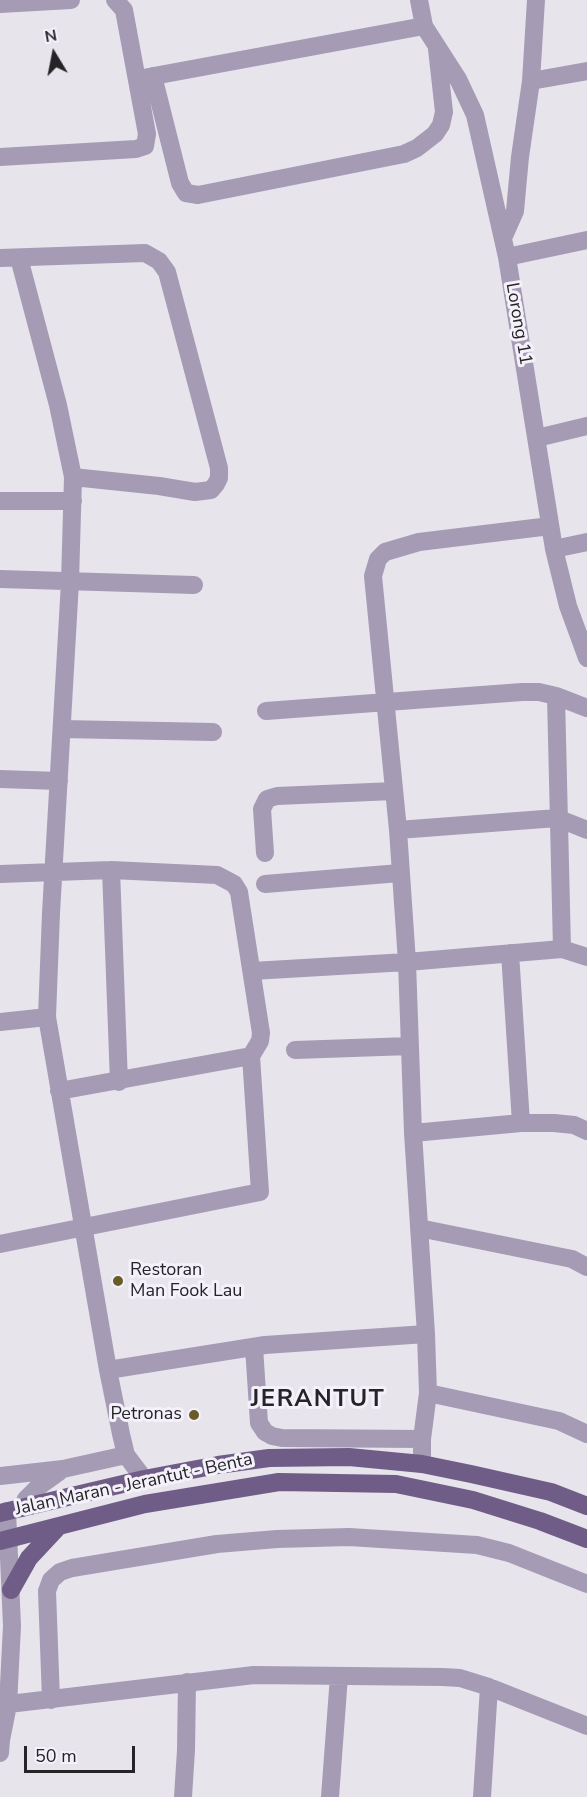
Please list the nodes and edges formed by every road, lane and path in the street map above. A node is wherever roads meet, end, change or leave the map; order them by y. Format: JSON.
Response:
{"nodes":[{"id":1,"x":61,"y":0,"type":"edge"},
{"id":2,"x":116,"y":0,"type":"edge"},
{"id":3,"x":420,"y":0,"type":"edge"},
{"id":4,"x":536,"y":0,"type":"edge"},
{"id":5,"x":0,"y":4,"type":"edge"},
{"id":6,"x":424,"y":26,"type":"junction"},
{"id":7,"x":436,"y":46,"type":"junction"},
{"id":8,"x":587,"y":71,"type":"edge"},
{"id":9,"x":145,"y":78,"type":"junction"},
{"id":10,"x":531,"y":81,"type":"junction"},
{"id":11,"x":0,"y":157,"type":"edge"},
{"id":12,"x":503,"y":238,"type":"junction"},
{"id":13,"x":587,"y":240,"type":"edge"},
{"id":14,"x":507,"y":257,"type":"junction"},
{"id":15,"x":0,"y":258,"type":"edge"},
{"id":16,"x":19,"y":258,"type":"junction"},
{"id":17,"x":587,"y":426,"type":"edge"},
{"id":18,"x":537,"y":438,"type":"junction"},
{"id":19,"x":73,"y":477,"type":"junction"},
{"id":20,"x":0,"y":501,"type":"edge"},
{"id":21,"x":73,"y":501,"type":"junction"},
{"id":22,"x":550,"y":526,"type":"junction"},
{"id":23,"x":587,"y":542,"type":"edge"},
{"id":24,"x":554,"y":549,"type":"junction"},
{"id":25,"x":0,"y":579,"type":"edge"},
{"id":26,"x":70,"y":582,"type":"junction"},
{"id":27,"x":194,"y":585,"type":"dead end"},
{"id":28,"x":586,"y":654,"type":"edge"},
{"id":29,"x":556,"y":696,"type":"junction"},
{"id":30,"x":385,"y":701,"type":"junction"},
{"id":31,"x":587,"y":708,"type":"edge"},
{"id":32,"x":266,"y":711,"type":"dead end"},
{"id":33,"x":62,"y":729,"type":"junction"},
{"id":34,"x":213,"y":732,"type":"dead end"},
{"id":35,"x":0,"y":779,"type":"edge"},
{"id":36,"x":59,"y":781,"type":"junction"},
{"id":37,"x":394,"y":791,"type":"junction"},
{"id":38,"x":558,"y":818,"type":"junction"},
{"id":39,"x":398,"y":830,"type":"junction"},
{"id":40,"x":587,"y":830,"type":"edge"},
{"id":41,"x":265,"y":853,"type":"dead end"},
{"id":42,"x":111,"y":870,"type":"junction"},
{"id":43,"x":54,"y":871,"type":"junction"},
{"id":44,"x":400,"y":873,"type":"junction"},
{"id":45,"x":0,"y":874,"type":"edge"},
{"id":46,"x":265,"y":884,"type":"dead end"},
{"id":47,"x":562,"y":949,"type":"junction"},
{"id":48,"x":510,"y":953,"type":"junction"},
{"id":49,"x":587,"y":957,"type":"edge"},
{"id":50,"x":407,"y":962,"type":"junction"},
{"id":51,"x":252,"y":971,"type":"junction"},
{"id":52,"x":47,"y":1017,"type":"junction"},
{"id":53,"x":0,"y":1022,"type":"edge"},
{"id":54,"x":410,"y":1046,"type":"junction"},
{"id":55,"x":295,"y":1050,"type":"dead end"},
{"id":56,"x":251,"y":1056,"type":"junction"},
{"id":57,"x":118,"y":1082,"type":"junction"},
{"id":58,"x":59,"y":1092,"type":"junction"},
{"id":59,"x":520,"y":1123,"type":"junction"},
{"id":60,"x":587,"y":1131,"type":"edge"},
{"id":61,"x":413,"y":1133,"type":"junction"},
{"id":62,"x":84,"y":1228,"type":"junction"},
{"id":63,"x":419,"y":1228,"type":"junction"},
{"id":64,"x":0,"y":1244,"type":"edge"},
{"id":65,"x":587,"y":1267,"type":"edge"},
{"id":66,"x":426,"y":1334,"type":"junction"},
{"id":67,"x":254,"y":1347,"type":"junction"},
{"id":68,"x":108,"y":1370,"type":"junction"},
{"id":69,"x":428,"y":1392,"type":"junction"},
{"id":70,"x":587,"y":1434,"type":"edge"},
{"id":71,"x":422,"y":1439,"type":"junction"},
{"id":72,"x":126,"y":1455,"type":"junction"},
{"id":73,"x":422,"y":1464,"type":"junction"},
{"id":74,"x":63,"y":1469,"type":"junction"},
{"id":75,"x":0,"y":1476,"type":"edge"},
{"id":76,"x":144,"y":1479,"type":"junction"},
{"id":77,"x":587,"y":1506,"type":"edge"},
{"id":78,"x":9,"y":1511,"type":"edge"},
{"id":79,"x":60,"y":1526,"type":"junction"},
{"id":80,"x":587,"y":1539,"type":"edge"},
{"id":81,"x":4,"y":1540,"type":"edge"},
{"id":82,"x":587,"y":1584,"type":"edge"},
{"id":83,"x":11,"y":1590,"type":"junction"},
{"id":84,"x":339,"y":1676,"type":"junction"},
{"id":85,"x":187,"y":1682,"type":"junction"},
{"id":86,"x":489,"y":1687,"type":"junction"},
{"id":87,"x":51,"y":1700,"type":"junction"},
{"id":88,"x":4,"y":1705,"type":"edge"},
{"id":89,"x":587,"y":1726,"type":"edge"},
{"id":90,"x":0,"y":1738,"type":"edge"},
{"id":91,"x":0,"y":1753,"type":"edge"},
{"id":92,"x":183,"y":1797,"type":"edge"},
{"id":93,"x":330,"y":1797,"type":"edge"},
{"id":94,"x":482,"y":1797,"type":"edge"}],
"edges":[{"from":1,"to":5,"type":"street"},
{"from":2,"to":9,"type":"street"},
{"from":3,"to":6,"type":"street","name":"Lorong 11"},
{"from":4,"to":10,"type":"street"},
{"from":6,"to":7,"type":"street","name":"Lorong 11"},
{"from":6,"to":9,"type":"street"},
{"from":7,"to":9,"type":"street"},
{"from":7,"to":12,"type":"street","name":"Lorong 11"},
{"from":8,"to":10,"type":"street"},
{"from":9,"to":11,"type":"street"},
{"from":10,"to":12,"type":"street"},
{"from":12,"to":14,"type":"street","name":"Lorong 11"},
{"from":13,"to":14,"type":"street"},
{"from":14,"to":18,"type":"street","name":"Lorong 11"},
{"from":15,"to":16,"type":"street"},
{"from":16,"to":19,"type":"street"},
{"from":16,"to":19,"type":"street"},
{"from":17,"to":18,"type":"street"},
{"from":18,"to":22,"type":"street","name":"Lorong 11"},
{"from":19,"to":21,"type":"street"},
{"from":20,"to":21,"type":"street"},
{"from":21,"to":26,"type":"street"},
{"from":22,"to":24,"type":"street","name":"Lorong 11"},
{"from":22,"to":30,"type":"street"},
{"from":23,"to":24,"type":"street"},
{"from":24,"to":28,"type":"street","name":"Lorong 11"},
{"from":25,"to":26,"type":"street"},
{"from":26,"to":27,"type":"street"},
{"from":26,"to":33,"type":"street"},
{"from":29,"to":30,"type":"street"},
{"from":29,"to":31,"type":"street"},
{"from":29,"to":38,"type":"street"},
{"from":30,"to":32,"type":"street"},
{"from":30,"to":37,"type":"street"},
{"from":33,"to":34,"type":"street"},
{"from":33,"to":36,"type":"street"},
{"from":35,"to":36,"type":"street"},
{"from":36,"to":43,"type":"street"},
{"from":37,"to":39,"type":"street"},
{"from":37,"to":41,"type":"street"},
{"from":38,"to":39,"type":"street"},
{"from":38,"to":40,"type":"street"},
{"from":38,"to":47,"type":"street"},
{"from":39,"to":44,"type":"street"},
{"from":42,"to":43,"type":"street"},
{"from":42,"to":51,"type":"street"},
{"from":42,"to":57,"type":"street"},
{"from":43,"to":45,"type":"street"},
{"from":43,"to":52,"type":"street"},
{"from":44,"to":46,"type":"street"},
{"from":44,"to":50,"type":"street"},
{"from":47,"to":48,"type":"street"},
{"from":47,"to":49,"type":"street"},
{"from":48,"to":50,"type":"street"},
{"from":48,"to":59,"type":"street"},
{"from":50,"to":51,"type":"street"},
{"from":50,"to":54,"type":"street"},
{"from":51,"to":56,"type":"street"},
{"from":52,"to":53,"type":"street"},
{"from":52,"to":58,"type":"street"},
{"from":54,"to":55,"type":"street"},
{"from":54,"to":61,"type":"street"},
{"from":56,"to":57,"type":"street"},
{"from":56,"to":62,"type":"street"},
{"from":57,"to":58,"type":"street"},
{"from":58,"to":62,"type":"street"},
{"from":59,"to":60,"type":"street"},
{"from":59,"to":61,"type":"street"},
{"from":61,"to":63,"type":"street"},
{"from":62,"to":64,"type":"street"},
{"from":62,"to":68,"type":"street"},
{"from":63,"to":65,"type":"street"},
{"from":63,"to":66,"type":"street"},
{"from":66,"to":67,"type":"street"},
{"from":66,"to":69,"type":"street"},
{"from":67,"to":68,"type":"street"},
{"from":67,"to":71,"type":"street"},
{"from":68,"to":72,"type":"street"},
{"from":69,"to":70,"type":"street"},
{"from":69,"to":71,"type":"street"},
{"from":71,"to":73,"type":"street"},
{"from":72,"to":74,"type":"street"},
{"from":72,"to":76,"type":"street"},
{"from":73,"to":76,"type":"main road","name":"Jalan Maran - Jerantut - Benta"},
{"from":73,"to":77,"type":"main road","name":"Jalan Maran - Jerantut - Benta"},
{"from":74,"to":75,"type":"street"},
{"from":74,"to":78,"type":"street"},
{"from":76,"to":78,"type":"main road","name":"Jalan Maran - Jerantut - Benta"},
{"from":78,"to":81,"type":"street"},
{"from":79,"to":80,"type":"main road","name":"Jalan Maran - Jerantut - Benta"},
{"from":79,"to":81,"type":"main road","name":"Jalan Maran - Jerantut - Benta"},
{"from":79,"to":83,"type":"main road"},
{"from":81,"to":83,"type":"street"},
{"from":82,"to":87,"type":"street"},
{"from":83,"to":88,"type":"street"},
{"from":84,"to":85,"type":"street"},
{"from":84,"to":86,"type":"street"},
{"from":84,"to":93,"type":"street"},
{"from":85,"to":87,"type":"street"},
{"from":85,"to":92,"type":"street"},
{"from":86,"to":89,"type":"street"},
{"from":86,"to":94,"type":"street"},
{"from":87,"to":88,"type":"street"},
{"from":88,"to":90,"type":"street"},
{"from":90,"to":91,"type":"street"}]}
